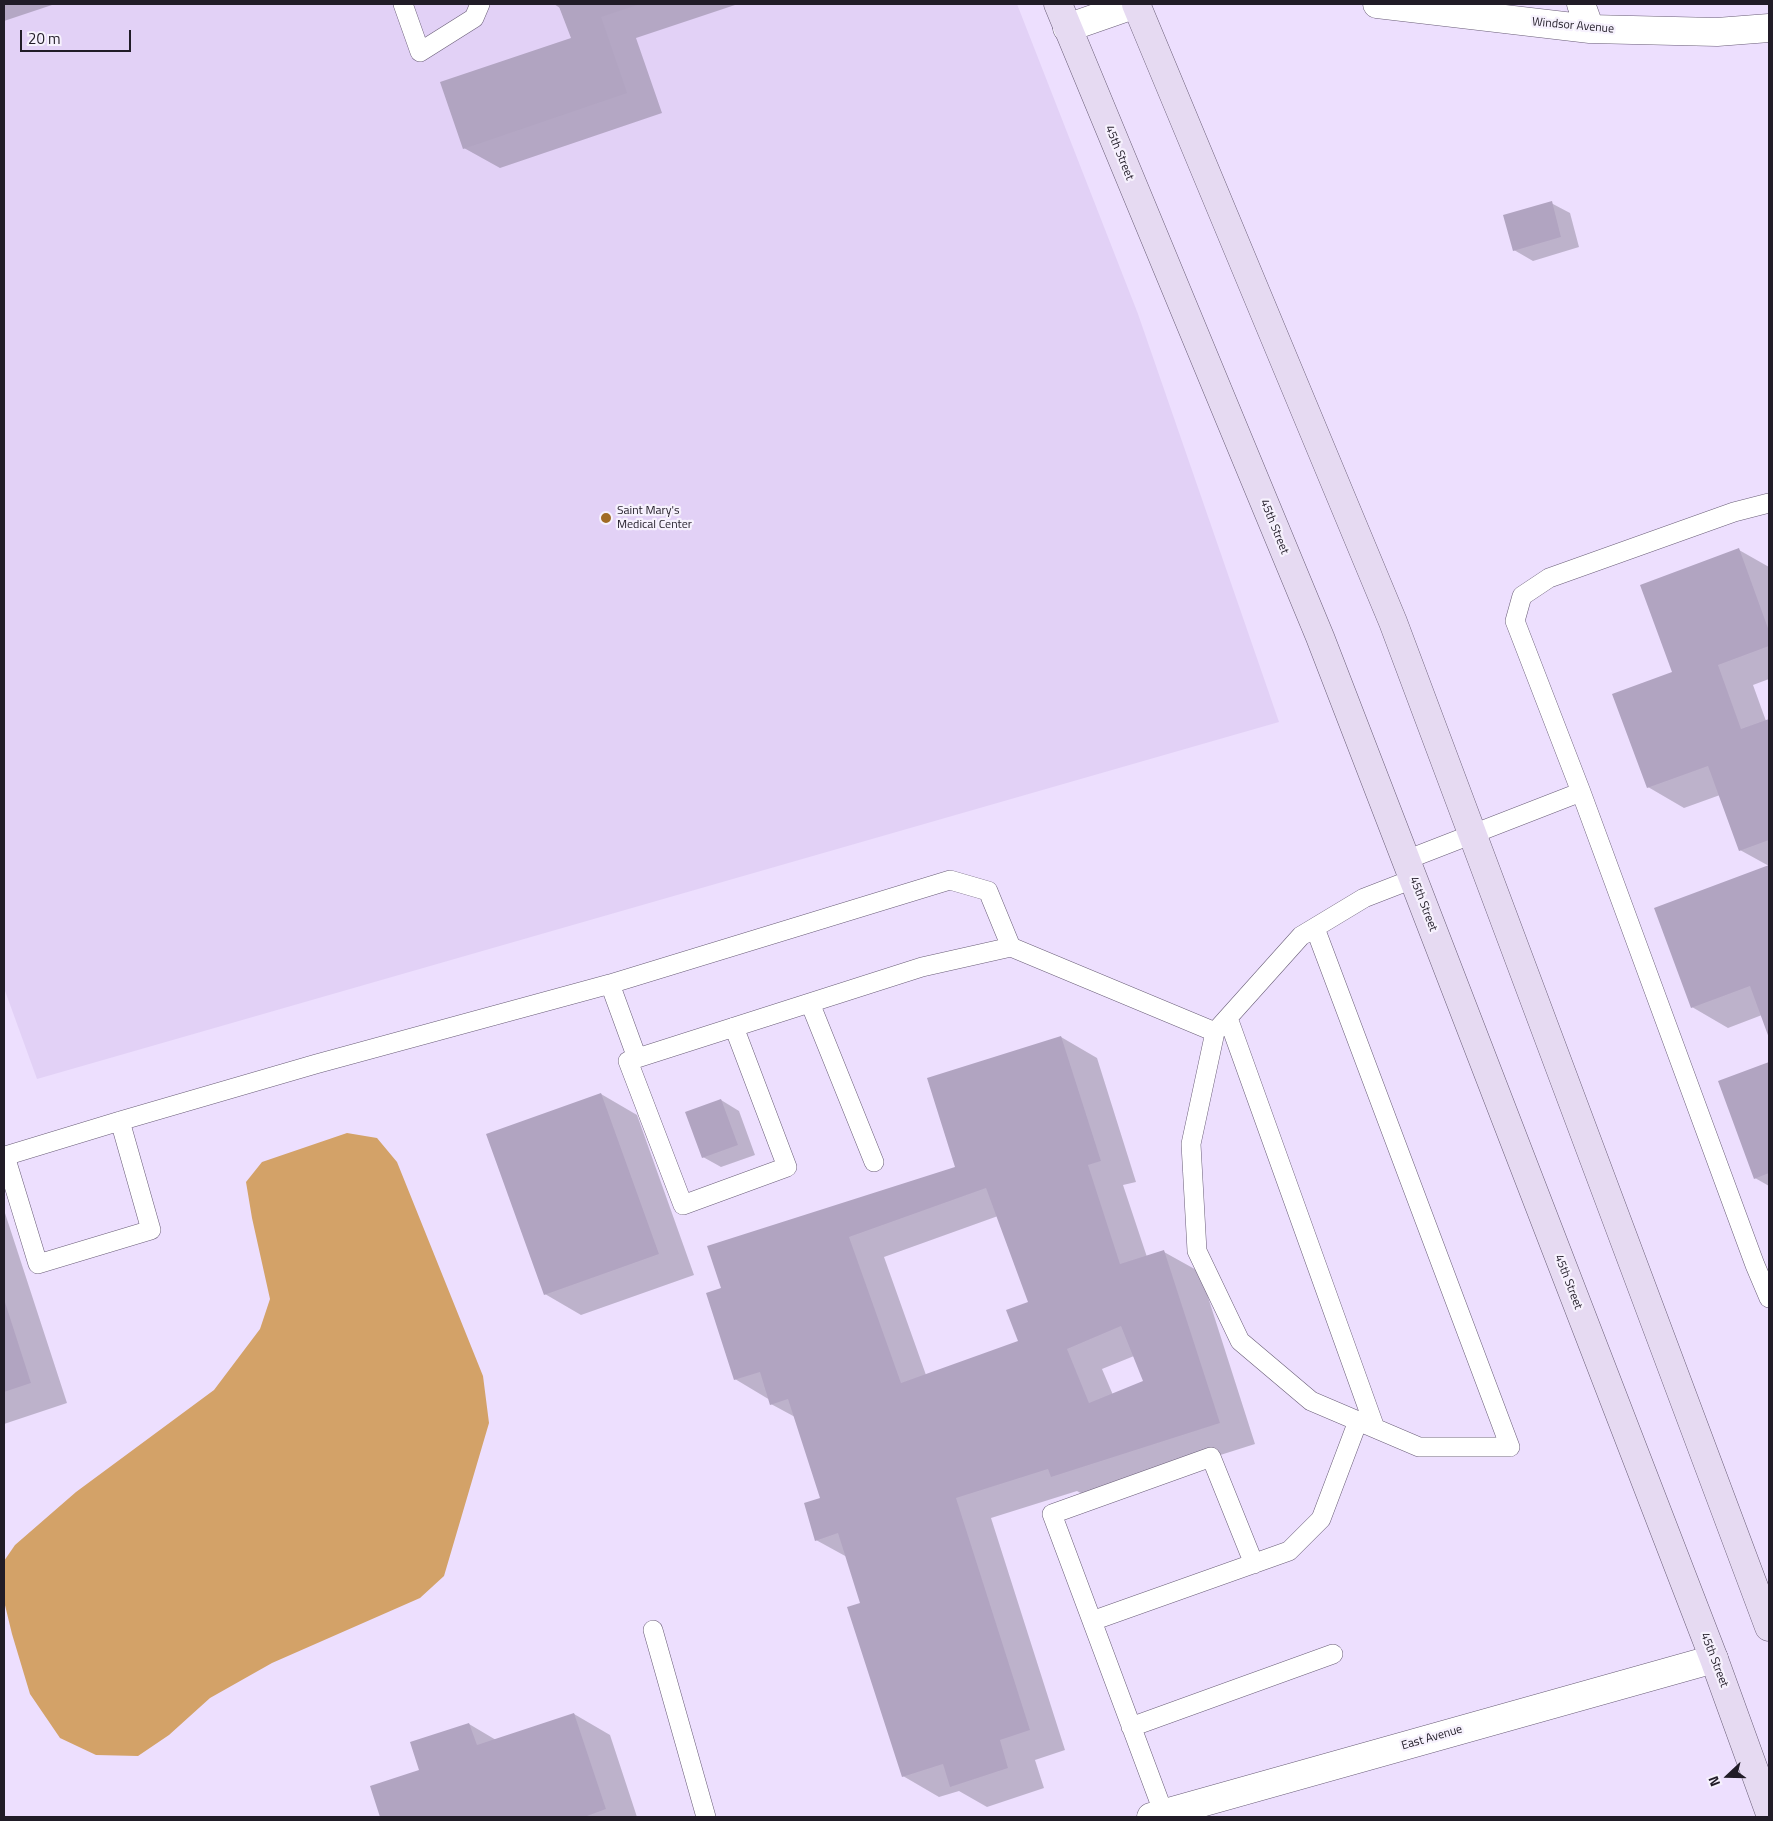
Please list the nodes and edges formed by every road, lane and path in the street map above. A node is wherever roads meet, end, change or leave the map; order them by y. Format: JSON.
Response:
{"nodes":[{"id":1,"x":403,"y":4,"type":"edge"},
{"id":2,"x":480,"y":4,"type":"edge"},
{"id":3,"x":1136,"y":4,"type":"edge"},
{"id":4,"x":1377,"y":4,"type":"edge"},
{"id":5,"x":1582,"y":4,"type":"edge"},
{"id":6,"x":1063,"y":16,"type":"edge"},
{"id":7,"x":1769,"y":28,"type":"edge"},
{"id":8,"x":1590,"y":30,"type":"junction"},
{"id":9,"x":1769,"y":503,"type":"edge"},
{"id":10,"x":1581,"y":792,"type":"junction"},
{"id":11,"x":1472,"y":834,"type":"junction"},
{"id":12,"x":1409,"y":869,"type":"junction"},
{"id":13,"x":1316,"y":928,"type":"junction"},
{"id":14,"x":1011,"y":947,"type":"junction"},
{"id":15,"x":610,"y":984,"type":"junction"},
{"id":16,"x":810,"y":1003,"type":"junction"},
{"id":17,"x":1228,"y":1018,"type":"junction"},
{"id":18,"x":734,"y":1027,"type":"junction"},
{"id":19,"x":1216,"y":1032,"type":"junction"},
{"id":20,"x":637,"y":1058,"type":"junction"},
{"id":21,"x":120,"y":1122,"type":"junction"},
{"id":22,"x":874,"y":1162,"type":"dead end"},
{"id":23,"x":1769,"y":1298,"type":"edge"},
{"id":24,"x":1366,"y":1425,"type":"junction"},
{"id":25,"x":1254,"y":1564,"type":"junction"},
{"id":26,"x":1092,"y":1621,"type":"junction"},
{"id":27,"x":1769,"y":1627,"type":"edge"},
{"id":28,"x":654,"y":1630,"type":"dead end"},
{"id":29,"x":1333,"y":1654,"type":"dead end"},
{"id":30,"x":1714,"y":1659,"type":"junction"},
{"id":31,"x":1131,"y":1726,"type":"junction"},
{"id":32,"x":1769,"y":1811,"type":"edge"},
{"id":33,"x":1157,"y":1816,"type":"edge"},
{"id":34,"x":706,"y":1817,"type":"edge"}],
"edges":[{"from":1,"to":2,"type":"lane"},
{"from":3,"to":6,"type":"street"},
{"from":3,"to":11,"type":"main road"},
{"from":4,"to":8,"type":"street","name":"Windsor Avenue"},
{"from":5,"to":8,"type":"street"},
{"from":6,"to":12,"type":"main road","name":"45th Street"},
{"from":7,"to":8,"type":"street","name":"Windsor Avenue"},
{"from":9,"to":10,"type":"lane"},
{"from":10,"to":11,"type":"lane"},
{"from":10,"to":23,"type":"lane"},
{"from":11,"to":12,"type":"lane"},
{"from":11,"to":27,"type":"main road"},
{"from":12,"to":13,"type":"lane"},
{"from":12,"to":30,"type":"main road","name":"45th Street"},
{"from":13,"to":17,"type":"lane"},
{"from":13,"to":24,"type":"lane"},
{"from":14,"to":15,"type":"lane"},
{"from":14,"to":16,"type":"lane"},
{"from":14,"to":19,"type":"lane"},
{"from":15,"to":20,"type":"lane"},
{"from":15,"to":21,"type":"lane"},
{"from":16,"to":18,"type":"lane"},
{"from":16,"to":22,"type":"lane"},
{"from":17,"to":19,"type":"lane"},
{"from":17,"to":24,"type":"lane"},
{"from":18,"to":20,"type":"lane"},
{"from":18,"to":20,"type":"lane"},
{"from":19,"to":24,"type":"lane"},
{"from":21,"to":21,"type":"lane"},
{"from":24,"to":25,"type":"lane"},
{"from":25,"to":26,"type":"lane"},
{"from":25,"to":26,"type":"lane"},
{"from":26,"to":31,"type":"lane"},
{"from":28,"to":34,"type":"lane"},
{"from":29,"to":31,"type":"lane"},
{"from":30,"to":32,"type":"main road","name":"45th Street"},
{"from":30,"to":33,"type":"street","name":"East Avenue"},
{"from":31,"to":33,"type":"lane"}]}
